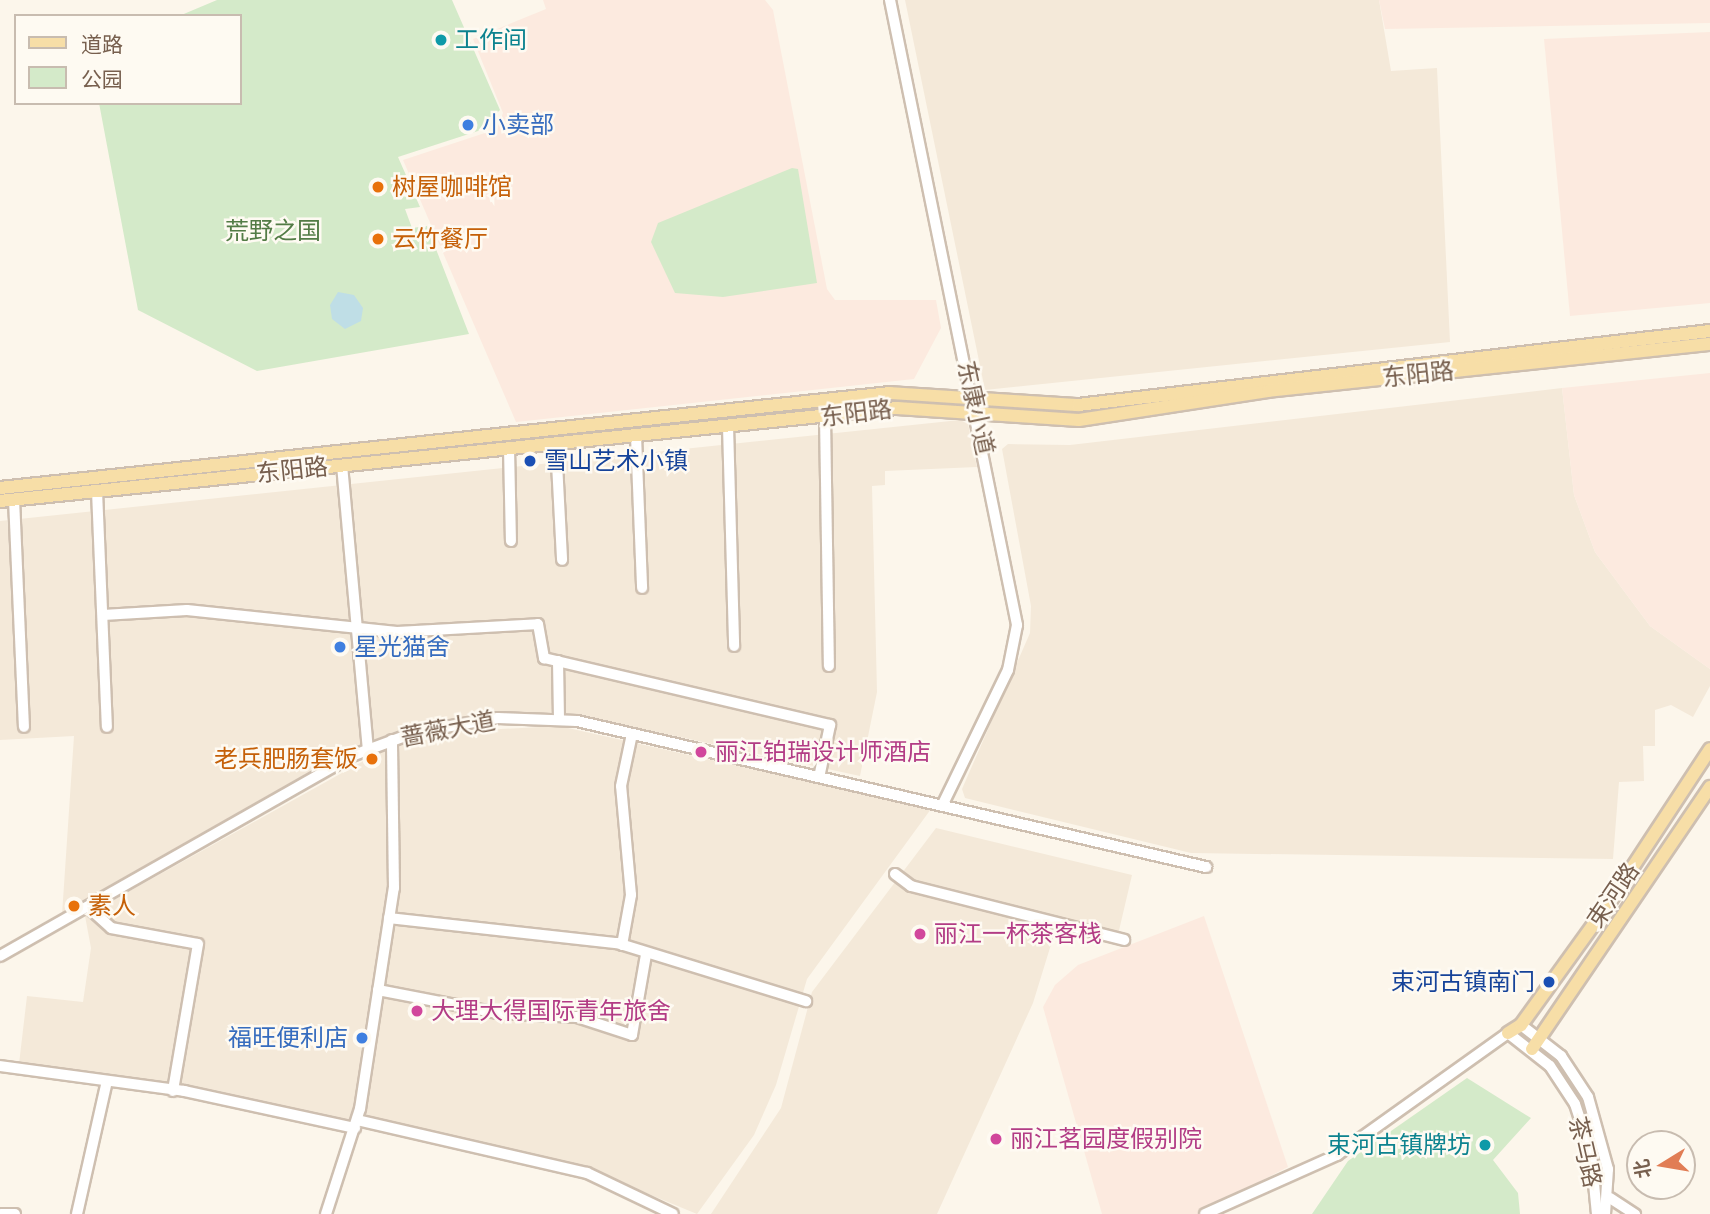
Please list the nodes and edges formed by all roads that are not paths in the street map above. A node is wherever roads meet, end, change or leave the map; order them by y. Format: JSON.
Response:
{"nodes":[{"id":1,"x":890,"y":0,"type":"edge"},
{"id":2,"x":1710,"y":331,"type":"edge"},
{"id":3,"x":1710,"y":344,"type":"edge"},
{"id":4,"x":976,"y":405,"type":"junction"},
{"id":5,"x":825,"y":417,"type":"junction"},
{"id":6,"x":728,"y":426,"type":"junction"},
{"id":7,"x":636,"y":436,"type":"junction"},
{"id":8,"x":556,"y":444,"type":"junction"},
{"id":9,"x":509,"y":449,"type":"junction"},
{"id":10,"x":342,"y":465,"type":"junction"},
{"id":11,"x":0,"y":488,"type":"edge"},
{"id":12,"x":97,"y":491,"type":"junction"},
{"id":13,"x":14,"y":499,"type":"junction"},
{"id":14,"x":0,"y":501,"type":"edge"},
{"id":15,"x":511,"y":541,"type":"dead end"},
{"id":16,"x":562,"y":559,"type":"dead end"},
{"id":17,"x":642,"y":588,"type":"dead end"},
{"id":18,"x":103,"y":615,"type":"junction"},
{"id":19,"x":353,"y":630,"type":"junction"},
{"id":20,"x":734,"y":646,"type":"dead end"},
{"id":21,"x":558,"y":661,"type":"junction"},
{"id":22,"x":829,"y":666,"type":"dead end"},
{"id":23,"x":559,"y":718,"type":"junction"},
{"id":24,"x":24,"y":727,"type":"dead end"},
{"id":25,"x":107,"y":727,"type":"dead end"},
{"id":26,"x":632,"y":734,"type":"junction"},
{"id":27,"x":392,"y":740,"type":"junction"},
{"id":28,"x":368,"y":749,"type":"junction"},
{"id":29,"x":1710,"y":749,"type":"edge"},
{"id":30,"x":820,"y":773,"type":"junction"},
{"id":31,"x":1710,"y":787,"type":"edge"},
{"id":32,"x":942,"y":806,"type":"junction"},
{"id":33,"x":1206,"y":867,"type":"dead end"},
{"id":34,"x":895,"y":874,"type":"dead end"},
{"id":35,"x":88,"y":907,"type":"junction"},
{"id":36,"x":389,"y":918,"type":"junction"},
{"id":37,"x":1124,"y":940,"type":"dead end"},
{"id":38,"x":622,"y":945,"type":"junction"},
{"id":39,"x":646,"y":955,"type":"junction"},
{"id":40,"x":0,"y":956,"type":"edge"},
{"id":41,"x":378,"y":990,"type":"junction"},
{"id":42,"x":806,"y":1001,"type":"dead end"},
{"id":43,"x":1521,"y":1025,"type":"junction"},
{"id":44,"x":1508,"y":1033,"type":"junction"},
{"id":45,"x":1538,"y":1036,"type":"junction"},
{"id":46,"x":1532,"y":1049,"type":"junction"},
{"id":47,"x":0,"y":1066,"type":"edge"},
{"id":48,"x":107,"y":1081,"type":"junction"},
{"id":49,"x":173,"y":1091,"type":"junction"},
{"id":50,"x":356,"y":1124,"type":"junction"},
{"id":51,"x":1610,"y":1198,"type":"junction"},
{"id":52,"x":1,"y":1214,"type":"edge"},
{"id":53,"x":15,"y":1214,"type":"edge"},
{"id":54,"x":77,"y":1214,"type":"edge"},
{"id":55,"x":326,"y":1214,"type":"edge"},
{"id":56,"x":673,"y":1214,"type":"edge"},
{"id":57,"x":1205,"y":1214,"type":"edge"},
{"id":58,"x":1597,"y":1214,"type":"edge"},
{"id":59,"x":1605,"y":1214,"type":"edge"},
{"id":60,"x":1635,"y":1214,"type":"edge"}],
"edges":[{"from":1,"to":4,"type":"street","name":"东康小道"},
{"from":2,"to":4,"type":"main road","name":"东阳路"},
{"from":3,"to":4,"type":"main road","name":"东阳路"},
{"from":4,"to":5,"type":"main road","name":"东阳路"},
{"from":4,"to":11,"type":"main road","name":"东阳路"},
{"from":4,"to":32,"type":"street","name":"东康小道"},
{"from":5,"to":6,"type":"main road","name":"东阳路"},
{"from":5,"to":22,"type":"street"},
{"from":6,"to":7,"type":"main road","name":"东阳路"},
{"from":6,"to":20,"type":"street"},
{"from":7,"to":8,"type":"main road","name":"东阳路"},
{"from":7,"to":17,"type":"street"},
{"from":8,"to":9,"type":"main road","name":"东阳路"},
{"from":8,"to":16,"type":"street"},
{"from":9,"to":10,"type":"main road","name":"东阳路"},
{"from":9,"to":15,"type":"street"},
{"from":10,"to":12,"type":"main road","name":"东阳路"},
{"from":10,"to":19,"type":"street"},
{"from":12,"to":13,"type":"main road","name":"东阳路"},
{"from":12,"to":18,"type":"street"},
{"from":13,"to":14,"type":"main road","name":"东阳路"},
{"from":13,"to":24,"type":"street"},
{"from":18,"to":19,"type":"street"},
{"from":18,"to":25,"type":"street"},
{"from":19,"to":21,"type":"street"},
{"from":19,"to":28,"type":"street"},
{"from":21,"to":23,"type":"street"},
{"from":21,"to":30,"type":"street"},
{"from":23,"to":26,"type":"street","name":"蔷薇大道"},
{"from":23,"to":27,"type":"street","name":"蔷薇大道"},
{"from":26,"to":30,"type":"street","name":"蔷薇大道"},
{"from":26,"to":38,"type":"street"},
{"from":27,"to":28,"type":"street","name":"蔷薇大道"},
{"from":27,"to":36,"type":"street"},
{"from":28,"to":35,"type":"street","name":"蔷薇大道"},
{"from":29,"to":43,"type":"main road","name":"束河路"},
{"from":30,"to":32,"type":"street","name":"蔷薇大道"},
{"from":31,"to":45,"type":"main road","name":"束河路"},
{"from":32,"to":33,"type":"street","name":"蔷薇大道"},
{"from":34,"to":37,"type":"street"},
{"from":35,"to":40,"type":"street","name":"蔷薇大道"},
{"from":35,"to":49,"type":"street"},
{"from":36,"to":38,"type":"street"},
{"from":36,"to":41,"type":"street"},
{"from":38,"to":39,"type":"street"},
{"from":39,"to":41,"type":"street"},
{"from":39,"to":42,"type":"street"},
{"from":41,"to":50,"type":"street"},
{"from":43,"to":44,"type":"main road","name":"束河路"},
{"from":43,"to":45,"type":"street","name":"茶马路"},
{"from":44,"to":46,"type":"street","name":"茶马路"},
{"from":44,"to":57,"type":"street"},
{"from":45,"to":46,"type":"main road","name":"束河路"},
{"from":45,"to":51,"type":"street","name":"茶马路"},
{"from":46,"to":58,"type":"street","name":"茶马路"},
{"from":47,"to":48,"type":"street"},
{"from":48,"to":49,"type":"street"},
{"from":48,"to":54,"type":"street"},
{"from":49,"to":50,"type":"street"},
{"from":50,"to":55,"type":"street"},
{"from":50,"to":56,"type":"street"},
{"from":51,"to":59,"type":"street","name":"茶马路"},
{"from":51,"to":60,"type":"street"},
{"from":52,"to":53,"type":"street"}]}
